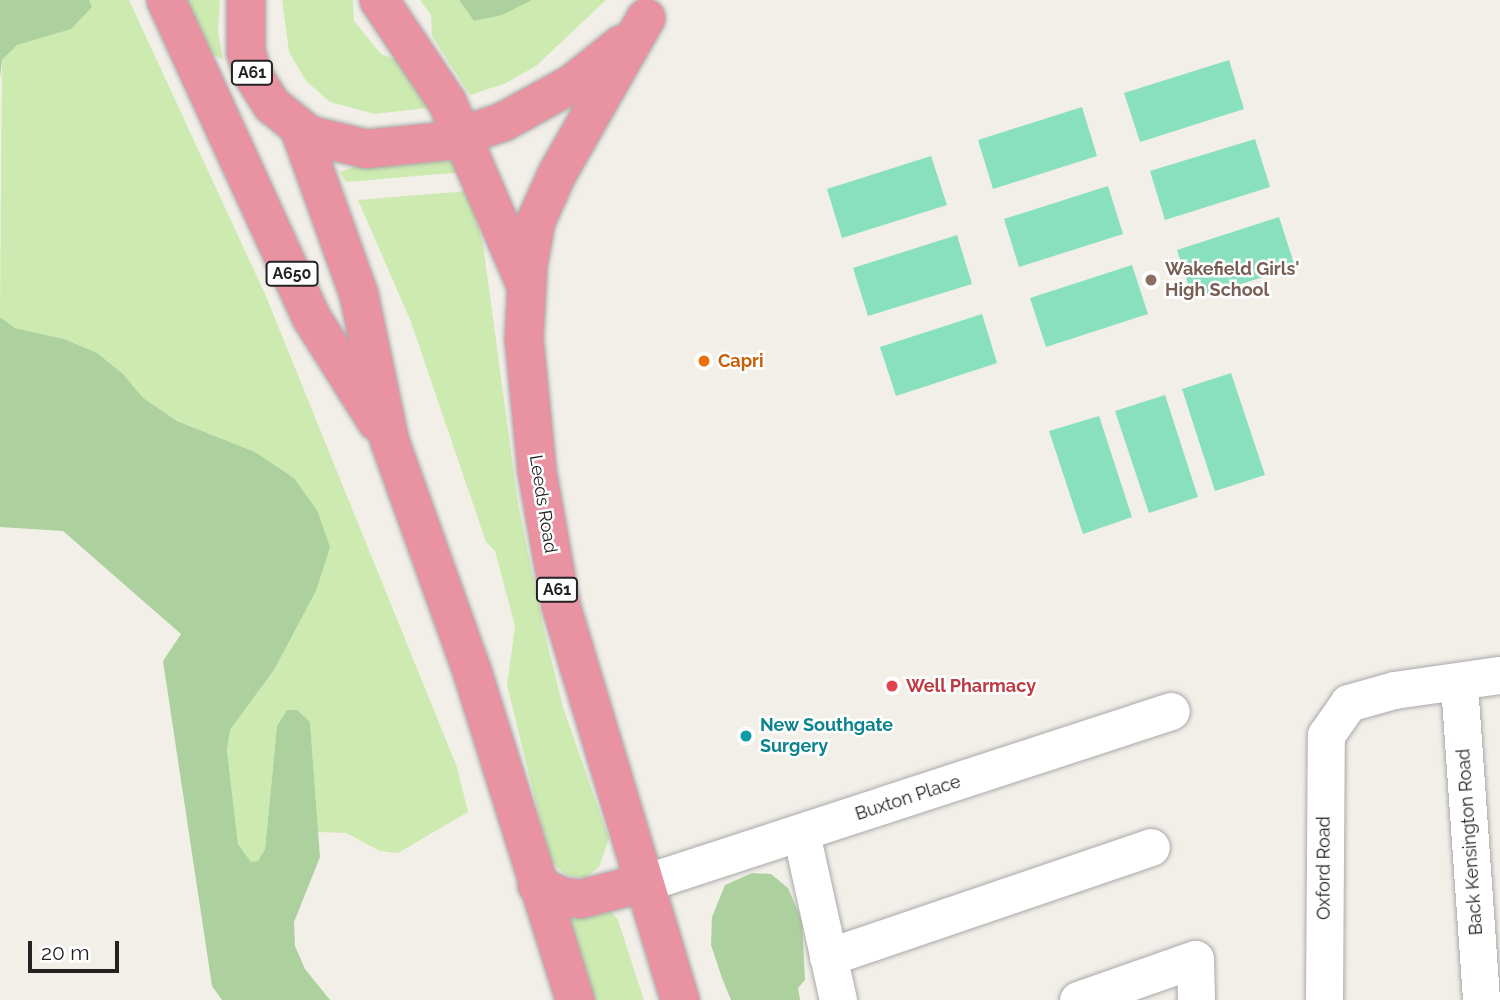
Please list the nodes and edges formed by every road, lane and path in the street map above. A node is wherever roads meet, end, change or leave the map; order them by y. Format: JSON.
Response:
{"nodes":[{"id":1,"x":166,"y":0,"type":"edge"},
{"id":2,"x":246,"y":0,"type":"edge"},
{"id":3,"x":379,"y":0,"type":"edge"},
{"id":4,"x":650,"y":9,"type":"edge"},
{"id":5,"x":211,"y":97,"type":"junction"},
{"id":6,"x":300,"y":130,"type":"junction"},
{"id":7,"x":464,"y":136,"type":"junction"},
{"id":8,"x":526,"y":286,"type":"junction"},
{"id":9,"x":390,"y":442,"type":"junction"},
{"id":10,"x":1500,"y":675,"type":"edge"},
{"id":11,"x":1459,"y":684,"type":"junction"},
{"id":12,"x":1171,"y":711,"type":"dead end"},
{"id":13,"x":801,"y":833,"type":"junction"},
{"id":14,"x":1151,"y":847,"type":"dead end"},
{"id":15,"x":644,"y":883,"type":"junction"},
{"id":16,"x":537,"y":885,"type":"junction"},
{"id":17,"x":828,"y":957,"type":"junction"},
{"id":18,"x":575,"y":1000,"type":"edge"},
{"id":19,"x":680,"y":1000,"type":"edge"},
{"id":20,"x":838,"y":1000,"type":"edge"},
{"id":21,"x":1077,"y":1000,"type":"edge"},
{"id":22,"x":1196,"y":1000,"type":"edge"},
{"id":23,"x":1324,"y":1000,"type":"edge"},
{"id":24,"x":1481,"y":1000,"type":"edge"}],
"edges":[{"from":1,"to":5,"type":"highway","number":"A650"},
{"from":2,"to":6,"type":"highway","number":"A61"},
{"from":3,"to":7,"type":"highway"},
{"from":4,"to":7,"type":"highway","number":"A61"},
{"from":4,"to":8,"type":"highway","name":"Leeds Road","number":"A61"},
{"from":5,"to":6,"type":"highway"},
{"from":5,"to":9,"type":"highway","number":"A650"},
{"from":6,"to":7,"type":"highway","number":"A61"},
{"from":6,"to":9,"type":"highway","number":"A61"},
{"from":7,"to":8,"type":"highway"},
{"from":8,"to":15,"type":"highway","name":"Leeds Road","number":"A61"},
{"from":9,"to":16,"type":"highway","number":"A61"},
{"from":10,"to":11,"type":"street"},
{"from":11,"to":23,"type":"street","name":"Oxford Road"},
{"from":11,"to":24,"type":"street","name":"Back Kensington Road"},
{"from":12,"to":13,"type":"street","name":"Buxton Place"},
{"from":13,"to":15,"type":"street","name":"Buxton Place"},
{"from":13,"to":17,"type":"street"},
{"from":14,"to":17,"type":"street"},
{"from":15,"to":16,"type":"highway"},
{"from":15,"to":19,"type":"highway","name":"Leeds Road","number":"A61"},
{"from":16,"to":18,"type":"highway","number":"A61"},
{"from":17,"to":20,"type":"street"},
{"from":21,"to":22,"type":"street"}]}
